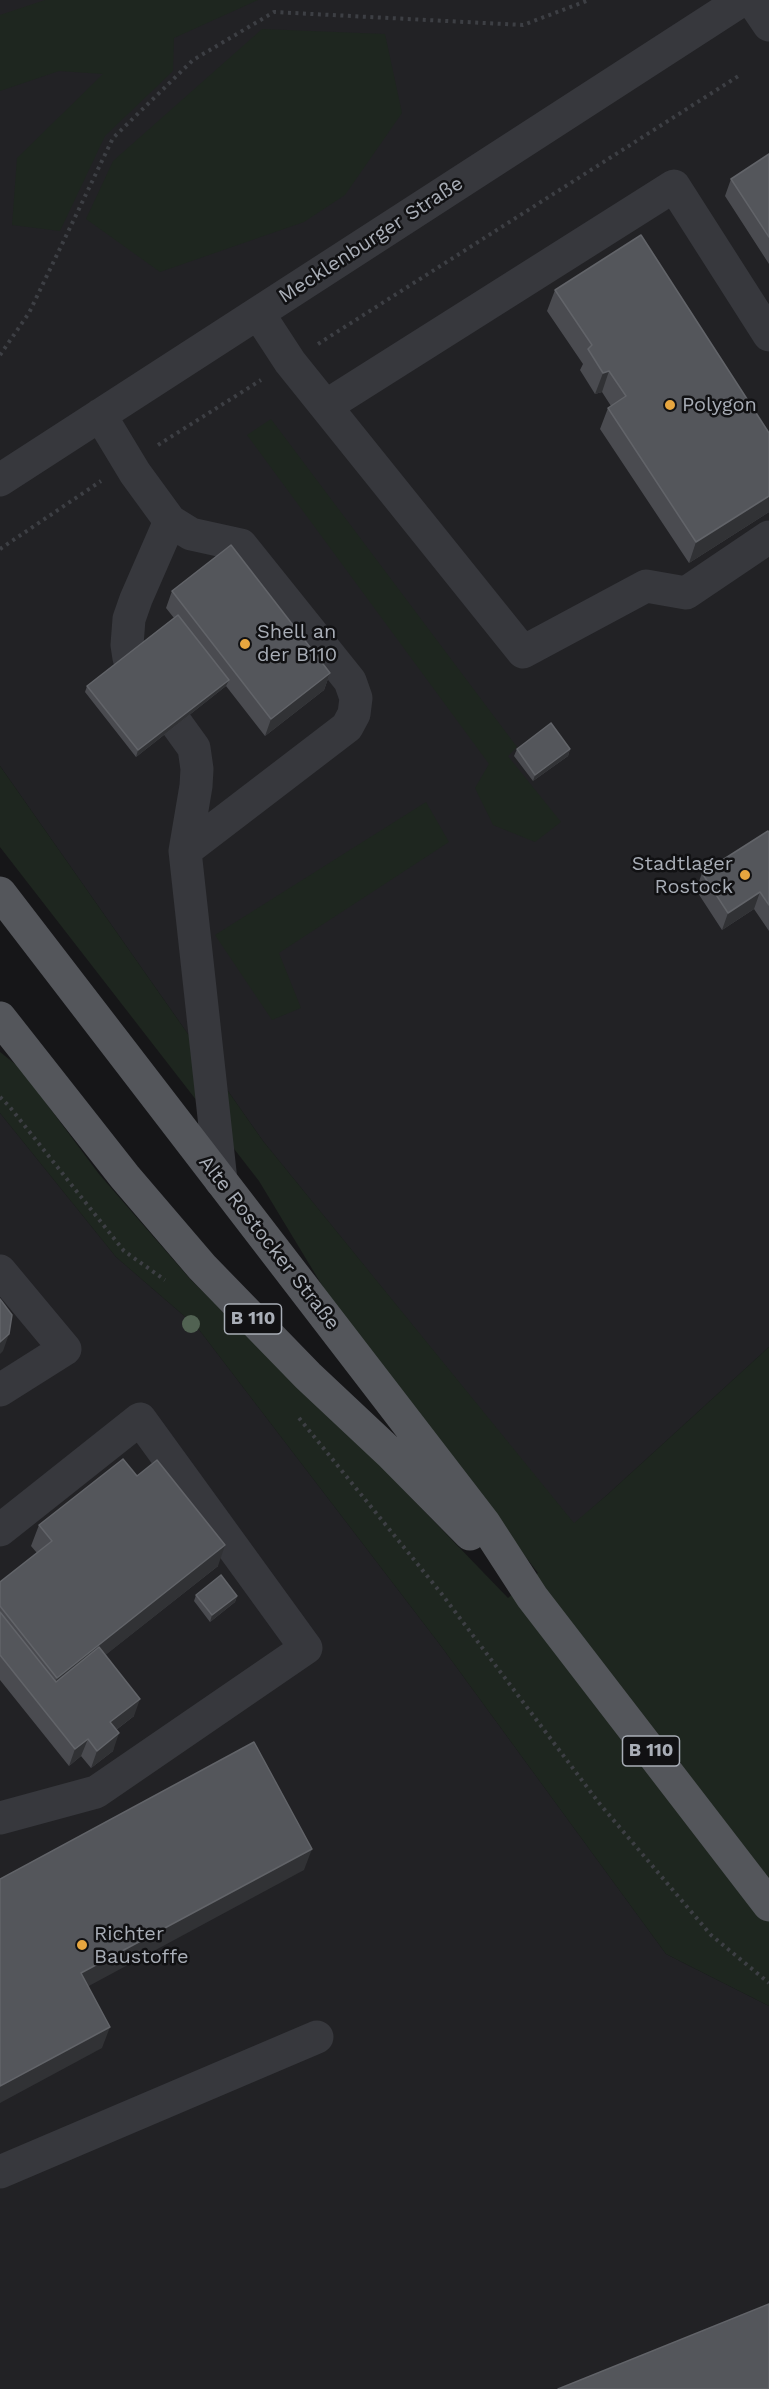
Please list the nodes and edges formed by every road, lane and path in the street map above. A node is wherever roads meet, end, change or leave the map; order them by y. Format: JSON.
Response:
{"nodes":[{"id":1,"x":589,"y":0,"type":"edge"},
{"id":2,"x":742,"y":0,"type":"edge"},
{"id":3,"x":752,"y":0,"type":"edge"},
{"id":4,"x":769,"y":25,"type":"edge"},
{"id":5,"x":740,"y":75,"type":"dead end"},
{"id":6,"x":258,"y":313,"type":"junction"},
{"id":7,"x":769,"y":335,"type":"edge"},
{"id":8,"x":0,"y":355,"type":"edge"},
{"id":9,"x":290,"y":362,"type":"junction"},
{"id":10,"x":326,"y":406,"type":"junction"},
{"id":11,"x":100,"y":415,"type":"junction"},
{"id":12,"x":129,"y":463,"type":"junction"},
{"id":13,"x":0,"y":480,"type":"edge"},
{"id":14,"x":170,"y":520,"type":"junction"},
{"id":15,"x":769,"y":537,"type":"edge"},
{"id":16,"x":0,"y":549,"type":"edge"},
{"id":17,"x":185,"y":852,"type":"junction"},
{"id":18,"x":0,"y":893,"type":"edge"},
{"id":19,"x":0,"y":1018,"type":"edge"},
{"id":20,"x":0,"y":1097,"type":"edge"},
{"id":21,"x":220,"y":1181,"type":"junction"},
{"id":22,"x":0,"y":1271,"type":"edge"},
{"id":23,"x":168,"y":1282,"type":"dead end"},
{"id":24,"x":0,"y":1390,"type":"edge"},
{"id":25,"x":294,"y":1412,"type":"dead end"},
{"id":26,"x":0,"y":1530,"type":"edge"},
{"id":27,"x":532,"y":1597,"type":"junction"},
{"id":28,"x":0,"y":1818,"type":"edge"},
{"id":29,"x":769,"y":1905,"type":"edge"},
{"id":30,"x":769,"y":1983,"type":"edge"},
{"id":31,"x":317,"y":2037,"type":"dead end"},
{"id":32,"x":0,"y":2172,"type":"edge"}],
"edges":[{"from":1,"to":8,"type":"path"},
{"from":2,"to":6,"type":"street","name":"Mecklenburger Straße"},
{"from":3,"to":4,"type":"street"},
{"from":5,"to":9,"type":"path"},
{"from":6,"to":9,"type":"street"},
{"from":6,"to":11,"type":"street","name":"Mecklenburger Straße"},
{"from":7,"to":10,"type":"street"},
{"from":9,"to":10,"type":"street"},
{"from":9,"to":12,"type":"path"},
{"from":10,"to":15,"type":"street"},
{"from":11,"to":12,"type":"street"},
{"from":11,"to":13,"type":"street","name":"Mecklenburger Straße"},
{"from":12,"to":14,"type":"street"},
{"from":12,"to":16,"type":"path"},
{"from":14,"to":17,"type":"street"},
{"from":14,"to":17,"type":"street"},
{"from":17,"to":21,"type":"street"},
{"from":18,"to":21,"type":"main road","name":"Alte Rostocker Straße","number":"B 110"},
{"from":19,"to":27,"type":"main road","name":"Alte Rostocker Straße","number":"B 110"},
{"from":20,"to":23,"type":"path"},
{"from":21,"to":27,"type":"main road","name":"Alte Rostocker Straße","number":"B 110"},
{"from":22,"to":24,"type":"street"},
{"from":25,"to":30,"type":"path"},
{"from":26,"to":28,"type":"street"},
{"from":27,"to":29,"type":"main road","name":"Alte Rostocker Straße","number":"B 110"},
{"from":31,"to":32,"type":"street"}]}
